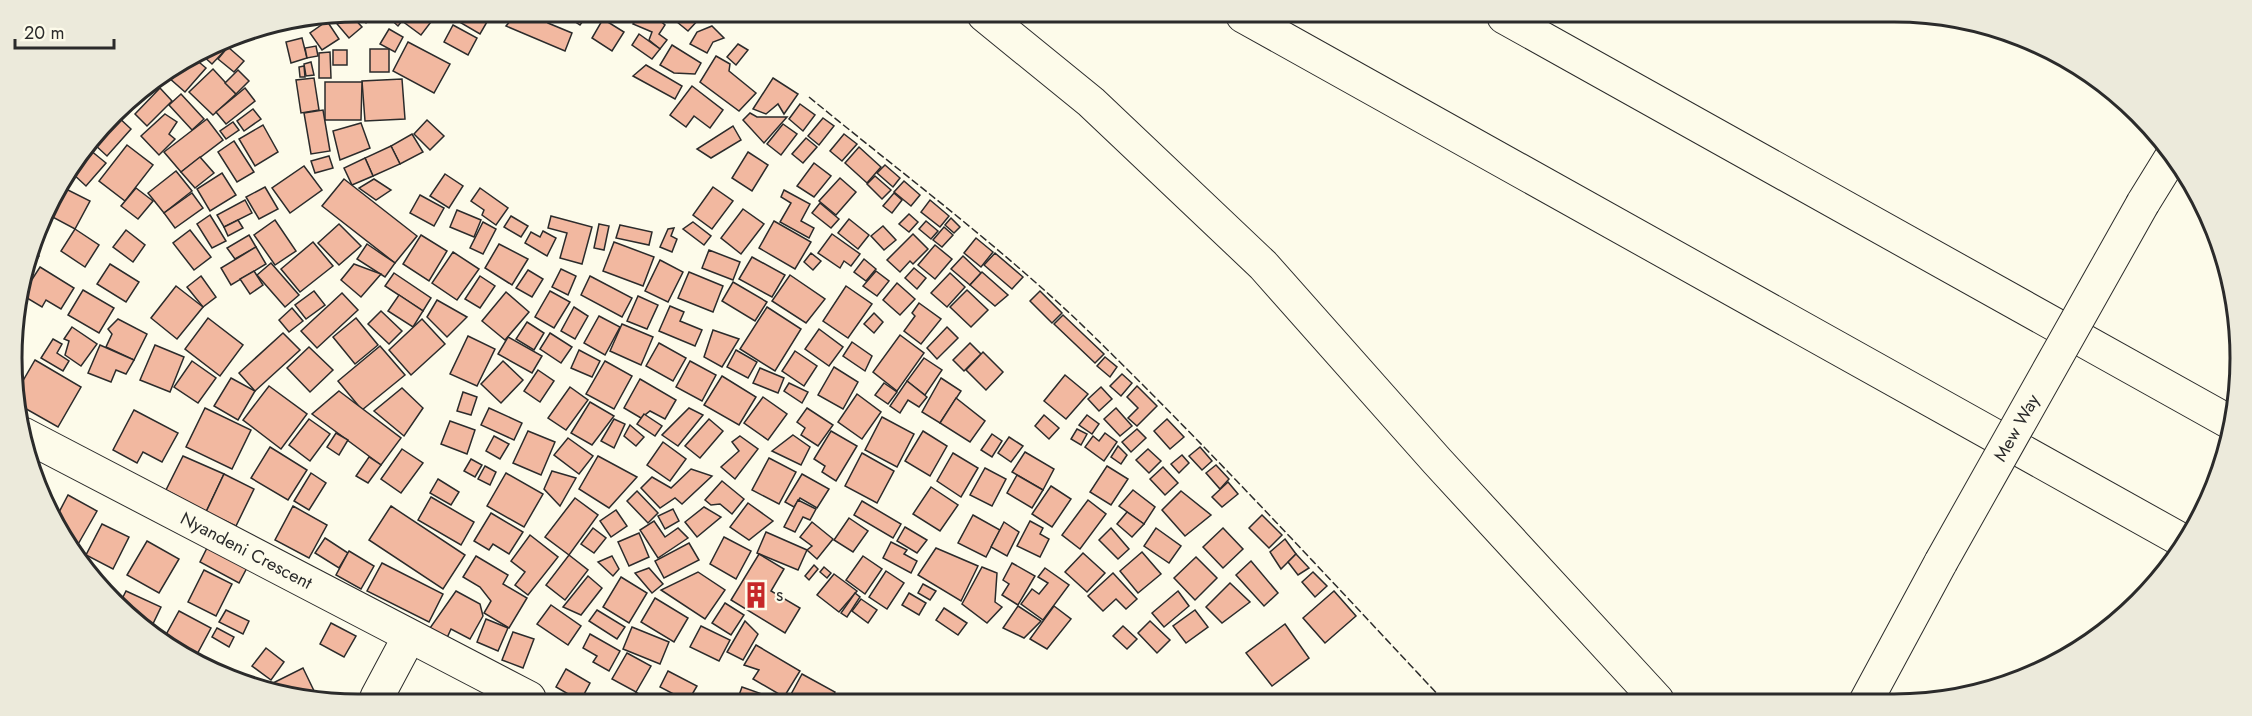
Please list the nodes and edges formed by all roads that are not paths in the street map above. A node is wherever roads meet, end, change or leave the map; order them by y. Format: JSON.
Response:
{"nodes":[{"id":1,"x":993,"y":22,"type":"edge"},
{"id":2,"x":1254,"y":22,"type":"edge"},
{"id":3,"x":1513,"y":22,"type":"edge"},
{"id":4,"x":2167,"y":164,"type":"edge"},
{"id":5,"x":2224,"y":419,"type":"edge"},
{"id":6,"x":33,"y":439,"type":"edge"},
{"id":7,"x":2177,"y":538,"type":"edge"},
{"id":8,"x":409,"y":637,"type":"junction"},
{"id":9,"x":1637,"y":686,"type":"edge"},
{"id":10,"x":378,"y":694,"type":"edge"},
{"id":11,"x":521,"y":694,"type":"edge"},
{"id":12,"x":1870,"y":694,"type":"edge"}],
"edges":[{"from":1,"to":9,"type":"main road"},
{"from":2,"to":7,"type":"main road"},
{"from":3,"to":5,"type":"main road"},
{"from":4,"to":12,"type":"main road","name":"Mew Way","bridge":true},
{"from":6,"to":8,"type":"main road","name":"Nyandeni Crescent"},
{"from":8,"to":10,"type":"main road"},
{"from":8,"to":11,"type":"main road","name":"Nyandeni Crescent"}]}
